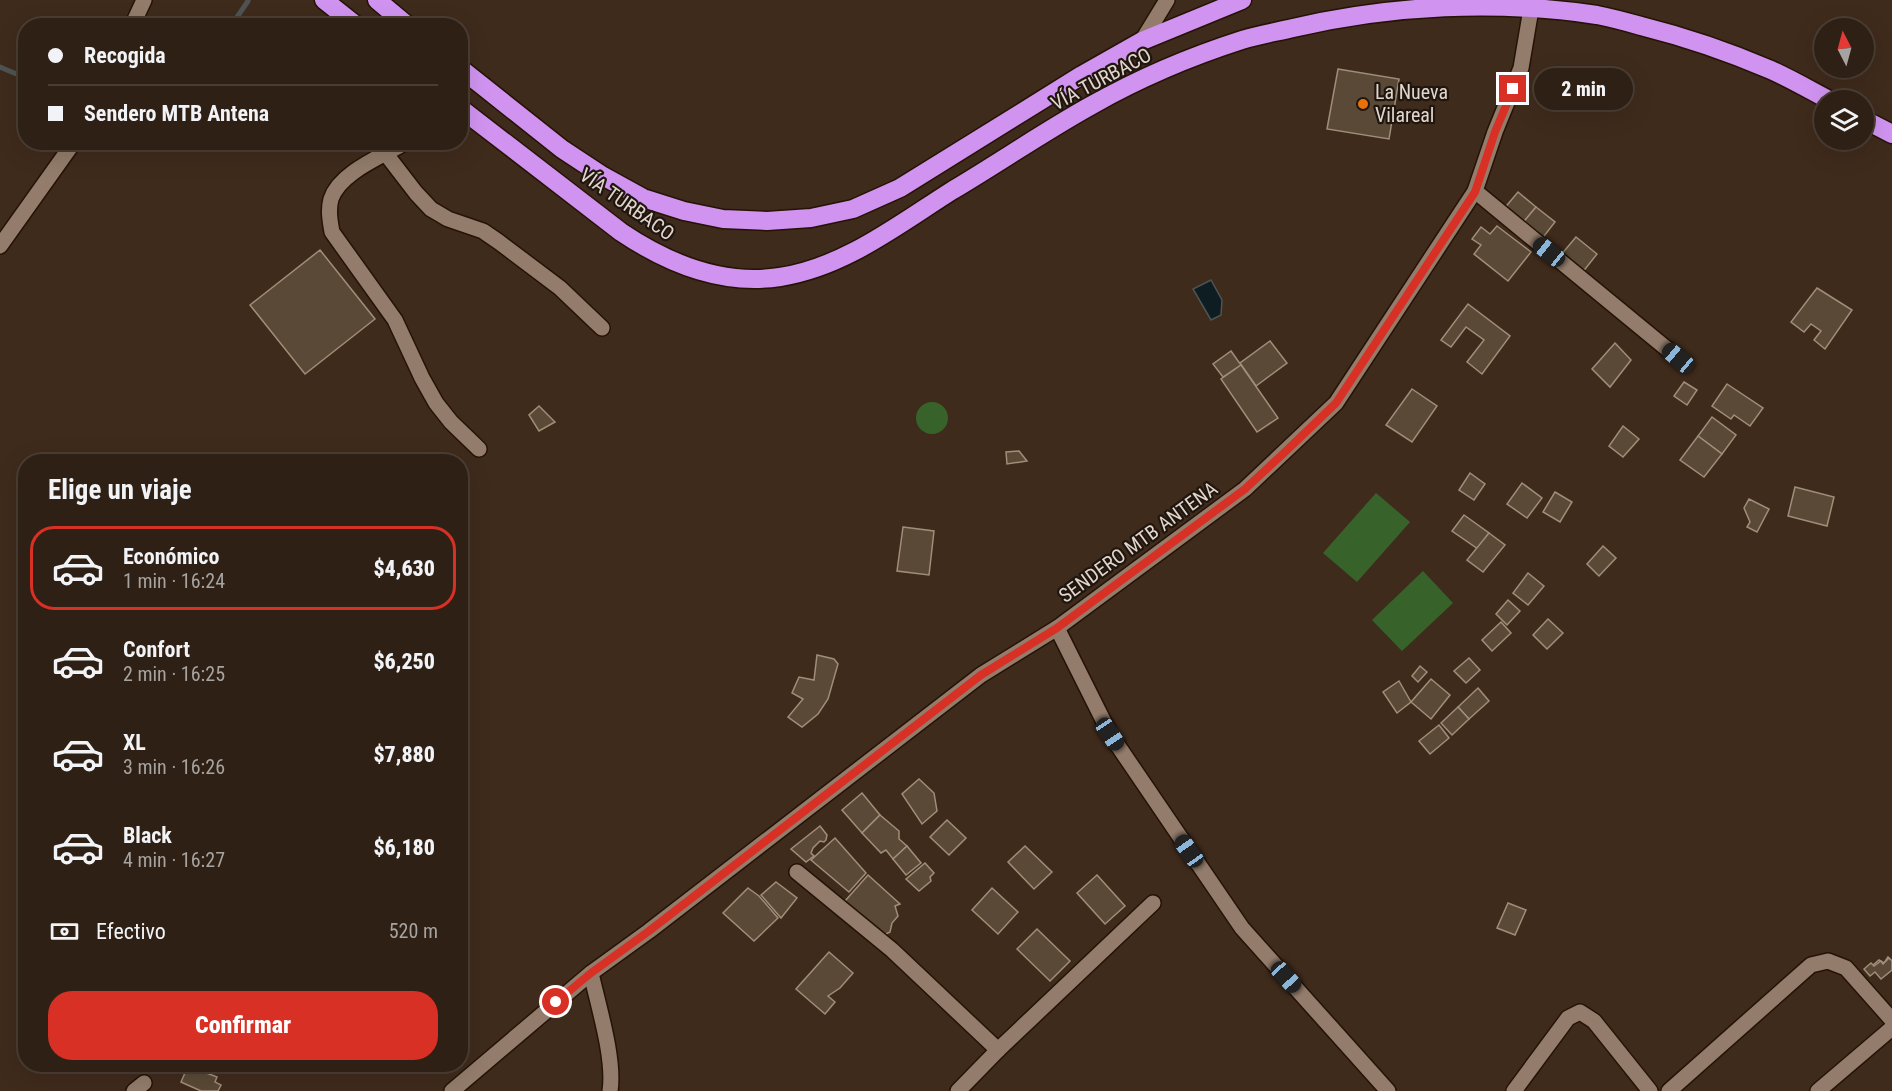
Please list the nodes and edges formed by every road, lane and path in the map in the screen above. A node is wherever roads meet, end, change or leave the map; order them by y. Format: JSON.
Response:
{"nodes":[{"id":1,"x":144,"y":0,"type":"edge"},
{"id":2,"x":324,"y":0,"type":"edge"},
{"id":3,"x":377,"y":0,"type":"edge"},
{"id":4,"x":1167,"y":0,"type":"edge"},
{"id":5,"x":1242,"y":0,"type":"edge"},
{"id":6,"x":1531,"y":9,"type":"junction"},
{"id":7,"x":136,"y":18,"type":"edge"},
{"id":8,"x":347,"y":18,"type":"edge"},
{"id":9,"x":398,"y":18,"type":"edge"},
{"id":10,"x":1142,"y":40,"type":"junction"},
{"id":11,"x":468,"y":74,"type":"edge"},
{"id":12,"x":1814,"y":92,"type":"edge"},
{"id":13,"x":468,"y":114,"type":"edge"},
{"id":14,"x":1874,"y":125,"type":"edge"},
{"id":15,"x":1892,"y":134,"type":"edge"},
{"id":16,"x":68,"y":150,"type":"edge"},
{"id":17,"x":393,"y":150,"type":"edge"},
{"id":18,"x":386,"y":154,"type":"junction"},
{"id":19,"x":1475,"y":192,"type":"junction"},
{"id":20,"x":0,"y":246,"type":"edge"},
{"id":21,"x":602,"y":328,"type":"dead end"},
{"id":22,"x":1678,"y":358,"type":"dead end"},
{"id":23,"x":479,"y":449,"type":"dead end"},
{"id":24,"x":1057,"y":628,"type":"junction"},
{"id":25,"x":797,"y":872,"type":"dead end"},
{"id":26,"x":1153,"y":903,"type":"dead end"},
{"id":27,"x":591,"y":973,"type":"junction"},
{"id":28,"x":1892,"y":1020,"type":"edge"},
{"id":29,"x":1892,"y":1028,"type":"edge"},
{"id":30,"x":998,"y":1050,"type":"junction"},
{"id":31,"x":452,"y":1091,"type":"edge"},
{"id":32,"x":610,"y":1091,"type":"edge"},
{"id":33,"x":958,"y":1091,"type":"edge"},
{"id":34,"x":1388,"y":1091,"type":"edge"},
{"id":35,"x":1514,"y":1091,"type":"edge"},
{"id":36,"x":1650,"y":1091,"type":"edge"},
{"id":37,"x":1669,"y":1091,"type":"edge"},
{"id":38,"x":1818,"y":1091,"type":"edge"}],
"edges":[{"from":1,"to":7,"type":"street"},
{"from":2,"to":8,"type":"highway"},
{"from":3,"to":9,"type":"highway"},
{"from":4,"to":10,"type":"street"},
{"from":5,"to":10,"type":"highway","name":"VÍA TURBACO"},
{"from":6,"to":12,"type":"highway","name":"VÍA TURBACO"},
{"from":6,"to":13,"type":"highway","name":"VÍA TURBACO"},
{"from":6,"to":19,"type":"street","name":"SENDERO MTB ANTENA"},
{"from":10,"to":11,"type":"highway","name":"VÍA TURBACO"},
{"from":14,"to":15,"type":"highway"},
{"from":16,"to":20,"type":"street"},
{"from":17,"to":18,"type":"street"},
{"from":18,"to":21,"type":"street"},
{"from":18,"to":23,"type":"street"},
{"from":19,"to":22,"type":"street"},
{"from":19,"to":24,"type":"street","name":"SENDERO MTB ANTENA"},
{"from":24,"to":27,"type":"street"},
{"from":24,"to":34,"type":"street","name":"SENDERO MTB ANTENA"},
{"from":25,"to":30,"type":"street"},
{"from":26,"to":30,"type":"street"},
{"from":27,"to":31,"type":"street"},
{"from":27,"to":32,"type":"street"},
{"from":28,"to":37,"type":"street"},
{"from":29,"to":38,"type":"street"},
{"from":30,"to":33,"type":"street"},
{"from":35,"to":36,"type":"street"}]}
